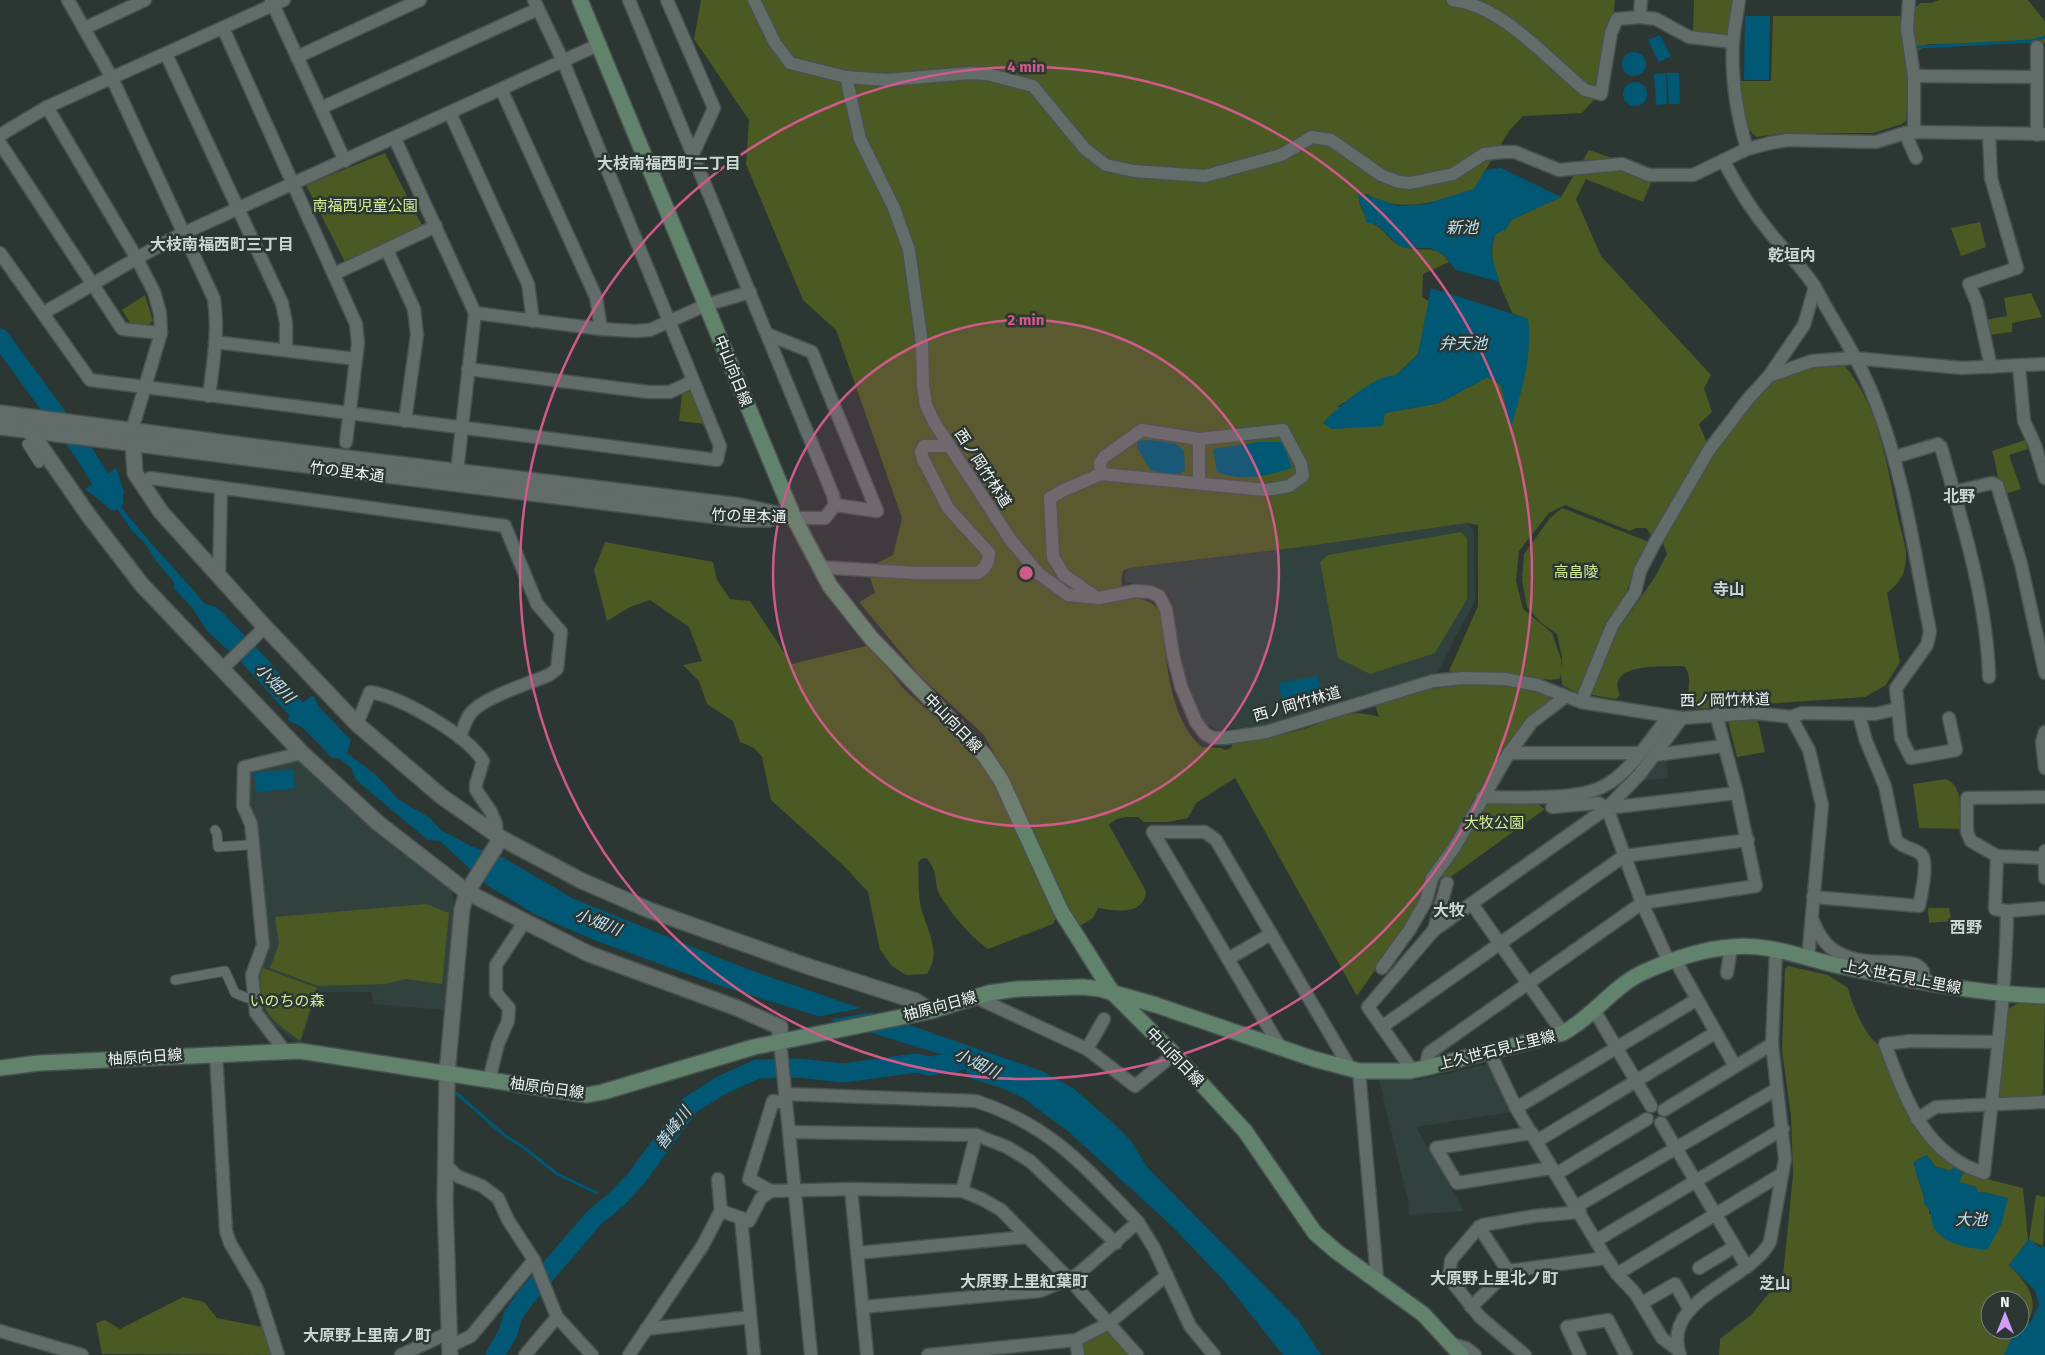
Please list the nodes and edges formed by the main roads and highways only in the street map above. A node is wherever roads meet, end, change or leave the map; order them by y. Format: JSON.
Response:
{"nodes":[{"id":1,"x":580,"y":0,"type":"edge"},
{"id":2,"x":1112,"y":992,"type":"junction"},
{"id":3,"x":2045,"y":996,"type":"edge"},
{"id":4,"x":0,"y":1068,"type":"edge"},
{"id":5,"x":1456,"y":1349,"type":"edge"}],
"edges":[{"from":1,"to":2,"type":"main road","name":"中山向日線"},
{"from":2,"to":3,"type":"main road","name":"上久世石見上里線"},
{"from":2,"to":4,"type":"main road","name":"柚原向日線"},
{"from":2,"to":5,"type":"main road","name":"中山向日線"}]}
